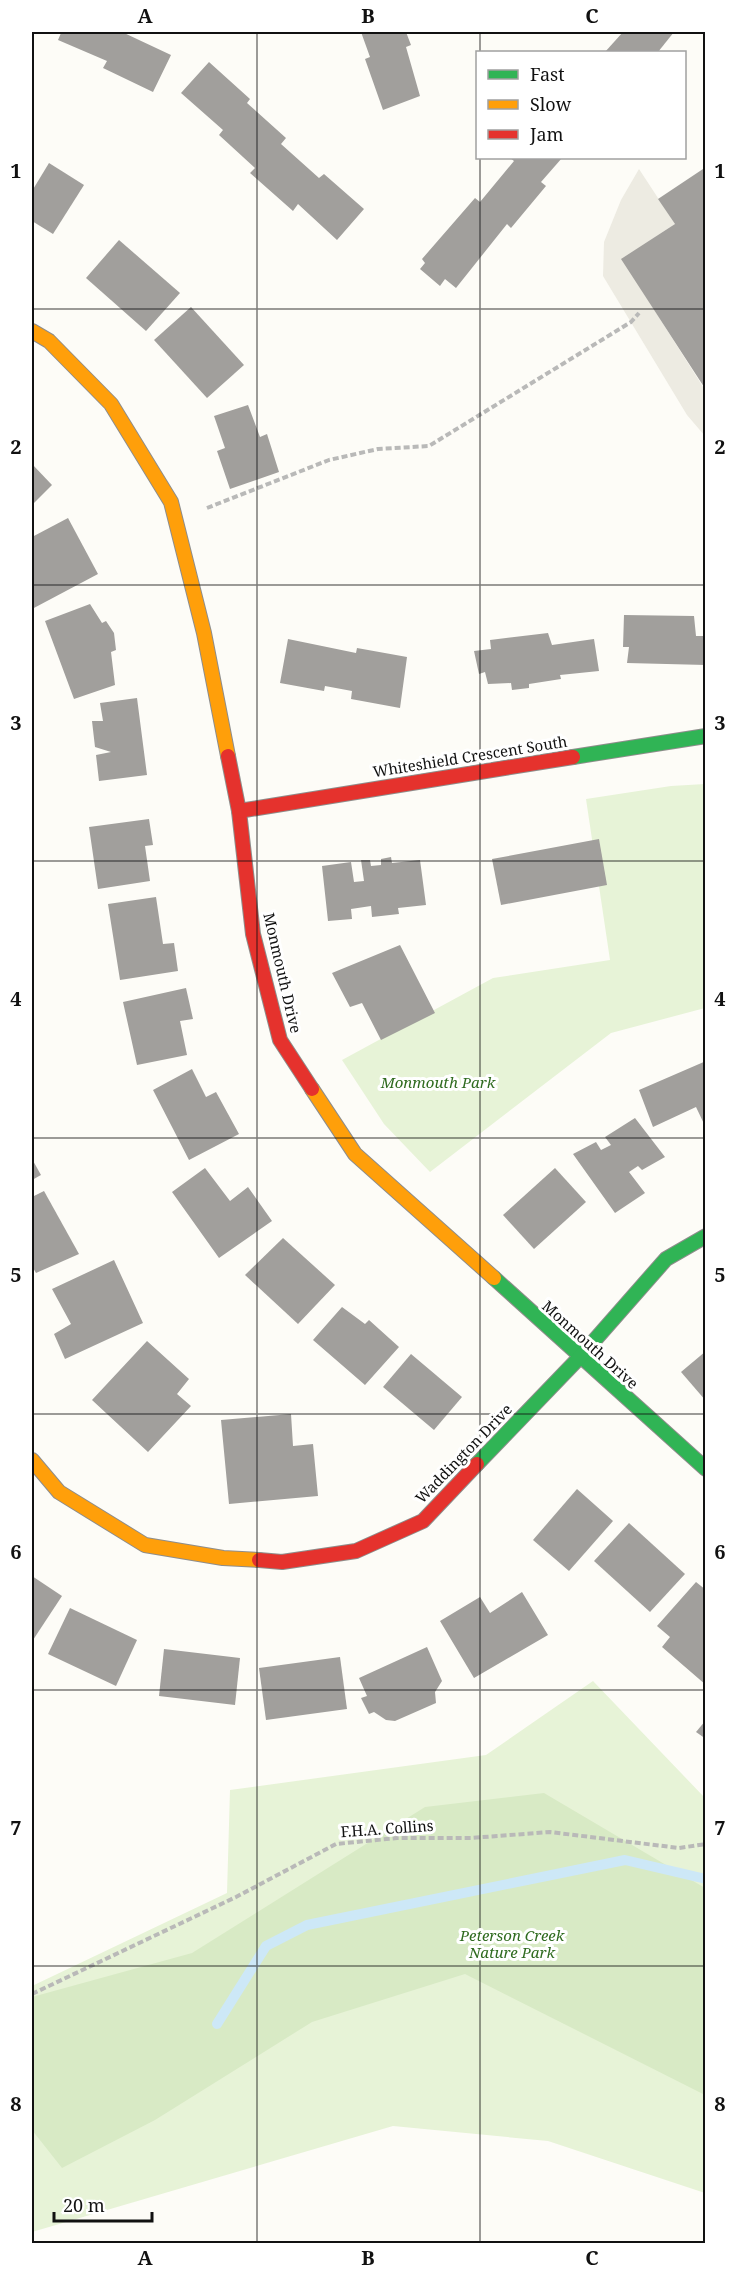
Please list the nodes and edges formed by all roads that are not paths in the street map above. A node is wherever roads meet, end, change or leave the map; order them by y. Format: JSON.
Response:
{"nodes":[{"id":1,"x":32,"y":331,"type":"edge"},
{"id":2,"x":705,"y":736,"type":"edge"},
{"id":3,"x":239,"y":811,"type":"junction"},
{"id":4,"x":705,"y":1236,"type":"edge"},
{"id":5,"x":579,"y":1358,"type":"junction"},
{"id":6,"x":32,"y":1460,"type":"edge"},
{"id":7,"x":705,"y":1468,"type":"edge"}],
"edges":[{"from":1,"to":3,"type":"street","name":"Monmouth Drive"},
{"from":2,"to":3,"type":"street","name":"Whiteshield Crescent South"},
{"from":3,"to":5,"type":"street","name":"Monmouth Drive"},
{"from":4,"to":5,"type":"street","name":"Waddington Drive"},
{"from":5,"to":6,"type":"street","name":"Waddington Drive"},
{"from":5,"to":7,"type":"street","name":"Monmouth Drive"}]}
